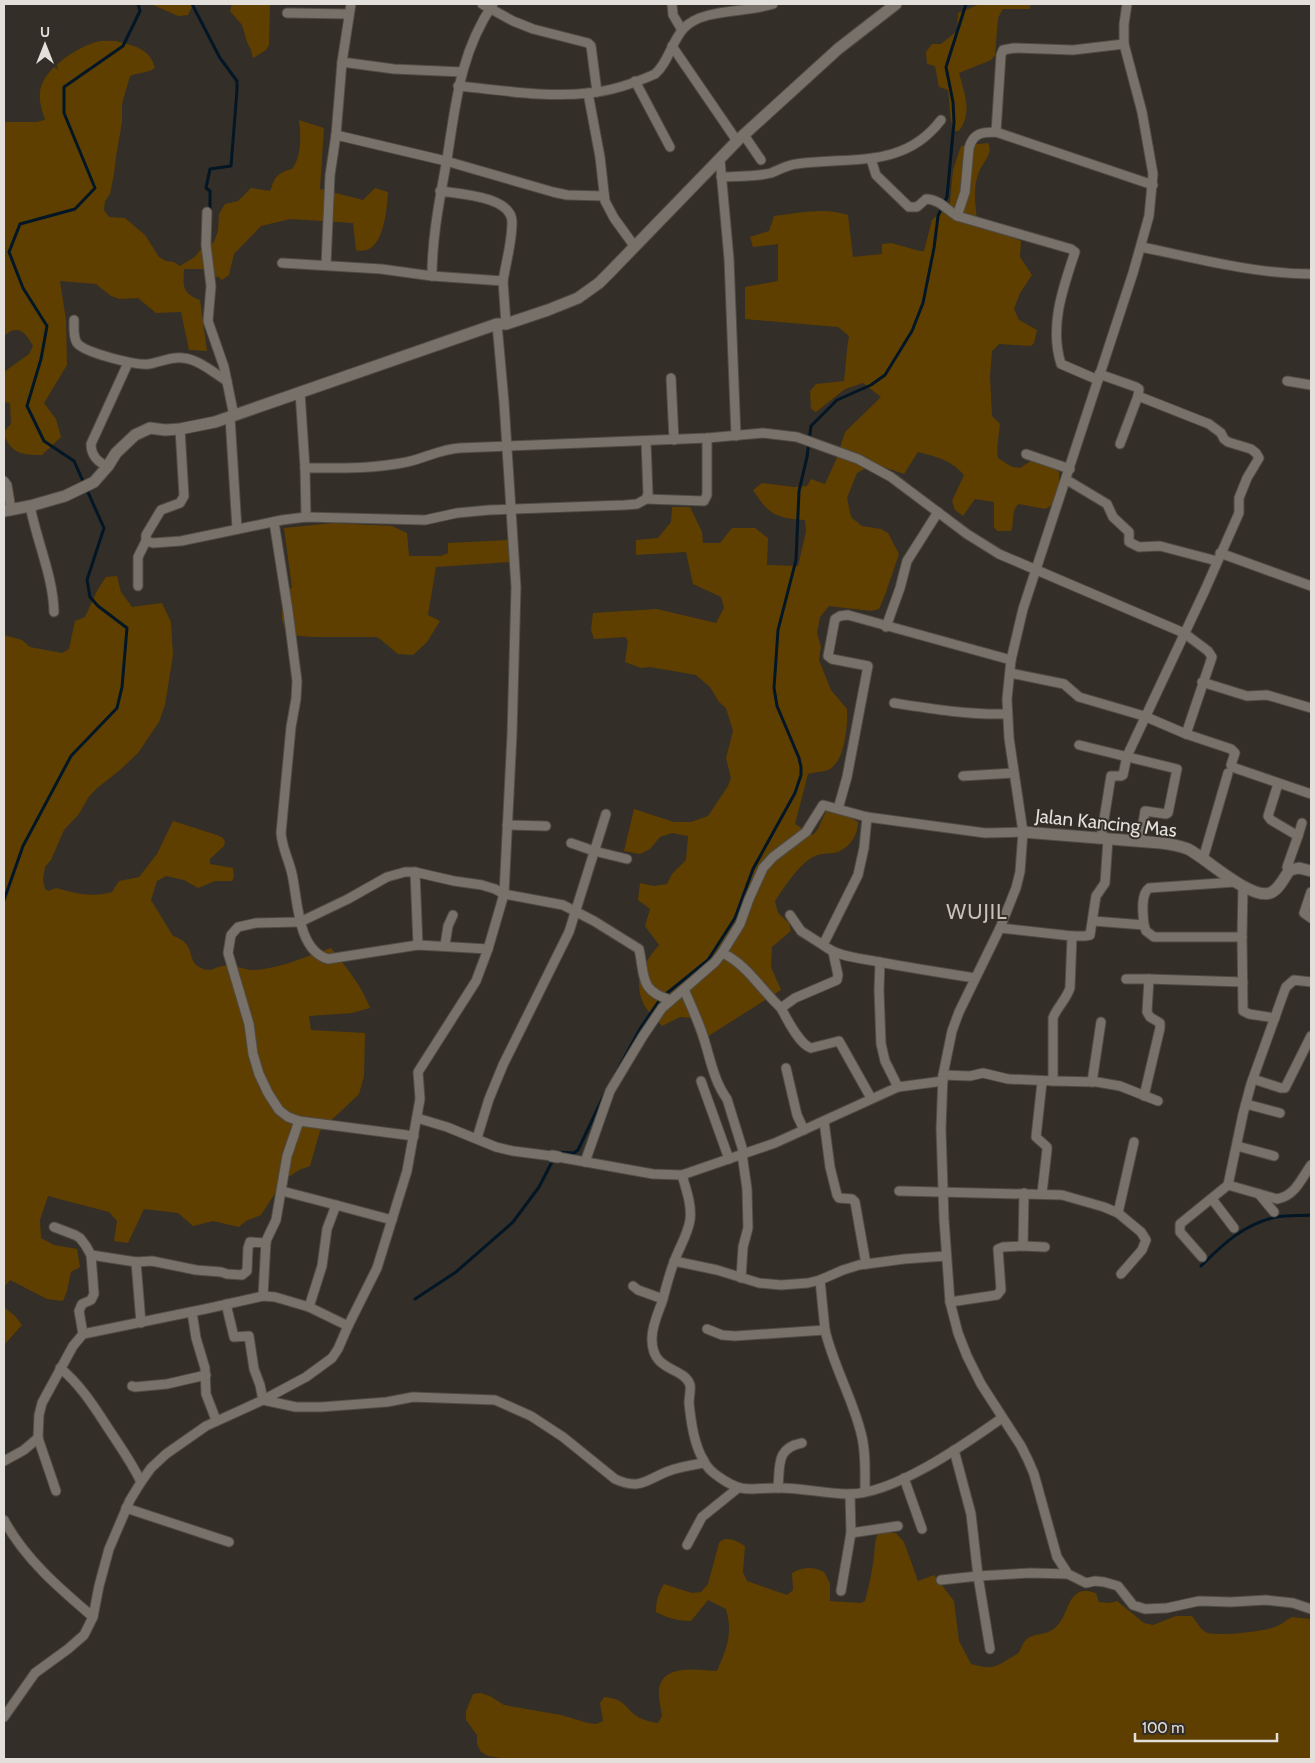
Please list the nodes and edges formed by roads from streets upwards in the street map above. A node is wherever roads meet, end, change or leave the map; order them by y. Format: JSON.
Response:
{"nodes":[{"id":1,"x":351,"y":4,"type":"edge"},
{"id":2,"x":672,"y":4,"type":"edge"},
{"id":3,"x":773,"y":4,"type":"edge"},
{"id":4,"x":896,"y":4,"type":"edge"},
{"id":5,"x":1127,"y":4,"type":"edge"},
{"id":6,"x":489,"y":5,"type":"edge"},
{"id":7,"x":287,"y":14,"type":"dead end"},
{"id":8,"x":349,"y":14,"type":"junction"},
{"id":9,"x":682,"y":30,"type":"junction"},
{"id":10,"x":1124,"y":44,"type":"junction"},
{"id":11,"x":672,"y":46,"type":"junction"},
{"id":12,"x":342,"y":62,"type":"junction"},
{"id":13,"x":462,"y":72,"type":"junction"},
{"id":14,"x":635,"y":81,"type":"junction"},
{"id":15,"x":458,"y":86,"type":"junction"},
{"id":16,"x":592,"y":93,"type":"junction"},
{"id":17,"x":941,"y":120,"type":"dead end"},
{"id":18,"x":996,"y":132,"type":"junction"},
{"id":19,"x":336,"y":135,"type":"junction"},
{"id":20,"x":740,"y":138,"type":"junction"},
{"id":21,"x":670,"y":147,"type":"dead end"},
{"id":22,"x":870,"y":159,"type":"junction"},
{"id":23,"x":720,"y":160,"type":"junction"},
{"id":24,"x":761,"y":160,"type":"dead end"},
{"id":25,"x":446,"y":161,"type":"junction"},
{"id":26,"x":721,"y":177,"type":"junction"},
{"id":27,"x":1153,"y":185,"type":"junction"},
{"id":28,"x":440,"y":191,"type":"junction"},
{"id":29,"x":604,"y":196,"type":"junction"},
{"id":30,"x":207,"y":212,"type":"dead end"},
{"id":31,"x":953,"y":213,"type":"junction"},
{"id":32,"x":635,"y":248,"type":"junction"},
{"id":33,"x":1141,"y":248,"type":"junction"},
{"id":34,"x":282,"y":263,"type":"dead end"},
{"id":35,"x":326,"y":265,"type":"junction"},
{"id":36,"x":1311,"y":274,"type":"edge"},
{"id":37,"x":432,"y":276,"type":"junction"},
{"id":38,"x":503,"y":281,"type":"junction"},
{"id":39,"x":74,"y":320,"type":"dead end"},
{"id":40,"x":501,"y":324,"type":"junction"},
{"id":41,"x":128,"y":363,"type":"junction"},
{"id":42,"x":1099,"y":377,"type":"junction"},
{"id":43,"x":672,"y":378,"type":"dead end"},
{"id":44,"x":227,"y":381,"type":"junction"},
{"id":45,"x":1287,"y":381,"type":"dead end"},
{"id":46,"x":1311,"y":385,"type":"edge"},
{"id":47,"x":300,"y":392,"type":"junction"},
{"id":48,"x":1138,"y":396,"type":"junction"},
{"id":49,"x":232,"y":417,"type":"junction"},
{"id":50,"x":180,"y":429,"type":"junction"},
{"id":51,"x":736,"y":436,"type":"junction"},
{"id":52,"x":707,"y":438,"type":"junction"},
{"id":53,"x":674,"y":440,"type":"junction"},
{"id":54,"x":646,"y":441,"type":"junction"},
{"id":55,"x":1120,"y":444,"type":"dead end"},
{"id":56,"x":507,"y":446,"type":"junction"},
{"id":57,"x":1026,"y":454,"type":"dead end"},
{"id":58,"x":108,"y":466,"type":"junction"},
{"id":59,"x":305,"y":468,"type":"junction"},
{"id":60,"x":1070,"y":469,"type":"junction"},
{"id":61,"x":1067,"y":480,"type":"junction"},
{"id":62,"x":4,"y":481,"type":"edge"},
{"id":63,"x":646,"y":499,"type":"junction"},
{"id":64,"x":30,"y":506,"type":"junction"},
{"id":65,"x":510,"y":508,"type":"junction"},
{"id":66,"x":7,"y":510,"type":"edge"},
{"id":67,"x":938,"y":512,"type":"junction"},
{"id":68,"x":306,"y":517,"type":"junction"},
{"id":69,"x":274,"y":522,"type":"junction"},
{"id":70,"x":237,"y":530,"type":"junction"},
{"id":71,"x":146,"y":541,"type":"junction"},
{"id":72,"x":1218,"y":557,"type":"junction"},
{"id":73,"x":1036,"y":570,"type":"junction"},
{"id":74,"x":138,"y":586,"type":"dead end"},
{"id":75,"x":1311,"y":586,"type":"edge"},
{"id":76,"x":54,"y":612,"type":"dead end"},
{"id":77,"x":886,"y":627,"type":"junction"},
{"id":78,"x":1184,"y":633,"type":"junction"},
{"id":79,"x":1012,"y":660,"type":"junction"},
{"id":80,"x":1010,"y":673,"type":"junction"},
{"id":81,"x":1202,"y":682,"type":"junction"},
{"id":82,"x":894,"y":703,"type":"dead end"},
{"id":83,"x":1311,"y":708,"type":"edge"},
{"id":84,"x":1007,"y":714,"type":"junction"},
{"id":85,"x":1144,"y":716,"type":"junction"},
{"id":86,"x":1186,"y":734,"type":"junction"},
{"id":87,"x":1078,"y":745,"type":"dead end"},
{"id":88,"x":1126,"y":756,"type":"junction"},
{"id":89,"x":1014,"y":773,"type":"junction"},
{"id":90,"x":1228,"y":773,"type":"dead end"},
{"id":91,"x":963,"y":776,"type":"dead end"},
{"id":92,"x":1278,"y":784,"type":"junction"},
{"id":93,"x":1311,"y":794,"type":"edge"},
{"id":94,"x":838,"y":809,"type":"junction"},
{"id":95,"x":606,"y":814,"type":"dead end"},
{"id":96,"x":867,"y":817,"type":"junction"},
{"id":97,"x":1302,"y":823,"type":"dead end"},
{"id":98,"x":507,"y":824,"type":"junction"},
{"id":99,"x":546,"y":826,"type":"dead end"},
{"id":100,"x":1023,"y":832,"type":"junction"},
{"id":101,"x":1298,"y":836,"type":"junction"},
{"id":102,"x":1104,"y":839,"type":"junction"},
{"id":103,"x":1140,"y":842,"type":"junction"},
{"id":104,"x":571,"y":843,"type":"dead end"},
{"id":105,"x":594,"y":851,"type":"junction"},
{"id":106,"x":627,"y":859,"type":"dead end"},
{"id":107,"x":1204,"y":859,"type":"junction"},
{"id":108,"x":1290,"y":870,"type":"junction"},
{"id":109,"x":1311,"y":871,"type":"edge"},
{"id":110,"x":414,"y":872,"type":"junction"},
{"id":111,"x":1239,"y":884,"type":"junction"},
{"id":112,"x":1311,"y":892,"type":"edge"},
{"id":113,"x":504,"y":894,"type":"junction"},
{"id":114,"x":575,"y":911,"type":"junction"},
{"id":115,"x":453,"y":915,"type":"dead end"},
{"id":116,"x":790,"y":915,"type":"dead end"},
{"id":117,"x":1311,"y":918,"type":"edge"},
{"id":118,"x":1092,"y":921,"type":"junction"},
{"id":119,"x":300,"y":922,"type":"junction"},
{"id":120,"x":1144,"y":925,"type":"junction"},
{"id":121,"x":1000,"y":928,"type":"junction"},
{"id":122,"x":1072,"y":936,"type":"junction"},
{"id":123,"x":1242,"y":936,"type":"junction"},
{"id":124,"x":418,"y":945,"type":"junction"},
{"id":125,"x":445,"y":945,"type":"junction"},
{"id":126,"x":823,"y":945,"type":"junction"},
{"id":127,"x":488,"y":948,"type":"junction"},
{"id":128,"x":833,"y":952,"type":"junction"},
{"id":129,"x":722,"y":953,"type":"junction"},
{"id":130,"x":880,"y":962,"type":"junction"},
{"id":131,"x":976,"y":978,"type":"junction"},
{"id":132,"x":1126,"y":979,"type":"dead end"},
{"id":133,"x":1148,"y":979,"type":"junction"},
{"id":134,"x":1243,"y":982,"type":"junction"},
{"id":135,"x":1311,"y":982,"type":"edge"},
{"id":136,"x":684,"y":989,"type":"junction"},
{"id":137,"x":671,"y":1000,"type":"junction"},
{"id":138,"x":781,"y":1008,"type":"junction"},
{"id":139,"x":1275,"y":1018,"type":"junction"},
{"id":140,"x":1101,"y":1022,"type":"dead end"},
{"id":141,"x":1311,"y":1036,"type":"edge"},
{"id":142,"x":786,"y":1068,"type":"dead end"},
{"id":143,"x":943,"y":1078,"type":"junction"},
{"id":144,"x":1253,"y":1079,"type":"junction"},
{"id":145,"x":701,"y":1081,"type":"dead end"},
{"id":146,"x":1042,"y":1082,"type":"junction"},
{"id":147,"x":1053,"y":1082,"type":"junction"},
{"id":148,"x":1092,"y":1082,"type":"junction"},
{"id":149,"x":898,"y":1087,"type":"junction"},
{"id":150,"x":1144,"y":1096,"type":"junction"},
{"id":151,"x":871,"y":1098,"type":"junction"},
{"id":152,"x":1158,"y":1101,"type":"dead end"},
{"id":153,"x":1246,"y":1104,"type":"junction"},
{"id":154,"x":1280,"y":1113,"type":"dead end"},
{"id":155,"x":416,"y":1118,"type":"junction"},
{"id":156,"x":299,"y":1121,"type":"junction"},
{"id":157,"x":824,"y":1121,"type":"junction"},
{"id":158,"x":804,"y":1130,"type":"junction"},
{"id":159,"x":414,"y":1136,"type":"junction"},
{"id":160,"x":477,"y":1138,"type":"junction"},
{"id":161,"x":1134,"y":1142,"type":"dead end"},
{"id":162,"x":1237,"y":1146,"type":"junction"},
{"id":163,"x":743,"y":1154,"type":"junction"},
{"id":164,"x":1274,"y":1156,"type":"dead end"},
{"id":165,"x":729,"y":1159,"type":"junction"},
{"id":166,"x":585,"y":1162,"type":"junction"},
{"id":167,"x":1311,"y":1165,"type":"edge"},
{"id":168,"x":682,"y":1175,"type":"junction"},
{"id":169,"x":1228,"y":1185,"type":"junction"},
{"id":170,"x":899,"y":1191,"type":"dead end"},
{"id":171,"x":282,"y":1192,"type":"junction"},
{"id":172,"x":942,"y":1192,"type":"junction"},
{"id":173,"x":1024,"y":1193,"type":"junction"},
{"id":174,"x":1042,"y":1193,"type":"junction"},
{"id":175,"x":1259,"y":1194,"type":"junction"},
{"id":176,"x":1212,"y":1199,"type":"junction"},
{"id":177,"x":336,"y":1205,"type":"junction"},
{"id":178,"x":1274,"y":1212,"type":"dead end"},
{"id":179,"x":1118,"y":1213,"type":"junction"},
{"id":180,"x":392,"y":1220,"type":"junction"},
{"id":181,"x":54,"y":1227,"type":"dead end"},
{"id":182,"x":1234,"y":1228,"type":"dead end"},
{"id":183,"x":266,"y":1243,"type":"junction"},
{"id":184,"x":1022,"y":1246,"type":"junction"},
{"id":185,"x":1045,"y":1247,"type":"dead end"},
{"id":186,"x":91,"y":1255,"type":"junction"},
{"id":187,"x":946,"y":1256,"type":"junction"},
{"id":188,"x":1202,"y":1257,"type":"dead end"},
{"id":189,"x":674,"y":1261,"type":"junction"},
{"id":190,"x":136,"y":1262,"type":"junction"},
{"id":191,"x":866,"y":1264,"type":"junction"},
{"id":192,"x":1121,"y":1274,"type":"dead end"},
{"id":193,"x":741,"y":1278,"type":"junction"},
{"id":194,"x":820,"y":1280,"type":"junction"},
{"id":195,"x":633,"y":1286,"type":"dead end"},
{"id":196,"x":262,"y":1296,"type":"junction"},
{"id":197,"x":663,"y":1299,"type":"junction"},
{"id":198,"x":950,"y":1302,"type":"junction"},
{"id":199,"x":226,"y":1304,"type":"junction"},
{"id":200,"x":309,"y":1307,"type":"junction"},
{"id":201,"x":192,"y":1312,"type":"junction"},
{"id":202,"x":141,"y":1323,"type":"junction"},
{"id":203,"x":348,"y":1326,"type":"junction"},
{"id":204,"x":707,"y":1329,"type":"dead end"},
{"id":205,"x":825,"y":1330,"type":"junction"},
{"id":206,"x":84,"y":1334,"type":"junction"},
{"id":207,"x":60,"y":1368,"type":"junction"},
{"id":208,"x":206,"y":1376,"type":"junction"},
{"id":209,"x":132,"y":1386,"type":"dead end"},
{"id":210,"x":262,"y":1400,"type":"junction"},
{"id":211,"x":1002,"y":1418,"type":"junction"},
{"id":212,"x":216,"y":1420,"type":"junction"},
{"id":213,"x":38,"y":1438,"type":"junction"},
{"id":214,"x":802,"y":1443,"type":"dead end"},
{"id":215,"x":954,"y":1450,"type":"junction"},
{"id":216,"x":4,"y":1461,"type":"edge"},
{"id":217,"x":704,"y":1463,"type":"junction"},
{"id":218,"x":904,"y":1478,"type":"junction"},
{"id":219,"x":141,"y":1482,"type":"junction"},
{"id":220,"x":738,"y":1488,"type":"junction"},
{"id":221,"x":778,"y":1488,"type":"junction"},
{"id":222,"x":56,"y":1491,"type":"dead end"},
{"id":223,"x":865,"y":1491,"type":"junction"},
{"id":224,"x":850,"y":1494,"type":"junction"},
{"id":225,"x":126,"y":1508,"type":"junction"},
{"id":226,"x":4,"y":1520,"type":"edge"},
{"id":227,"x":898,"y":1526,"type":"dead end"},
{"id":228,"x":922,"y":1529,"type":"dead end"},
{"id":229,"x":851,"y":1534,"type":"junction"},
{"id":230,"x":229,"y":1542,"type":"dead end"},
{"id":231,"x":687,"y":1545,"type":"dead end"},
{"id":232,"x":1068,"y":1574,"type":"junction"},
{"id":233,"x":978,"y":1576,"type":"junction"},
{"id":234,"x":942,"y":1580,"type":"dead end"},
{"id":235,"x":841,"y":1591,"type":"dead end"},
{"id":236,"x":1311,"y":1609,"type":"edge"},
{"id":237,"x":93,"y":1617,"type":"junction"},
{"id":238,"x":990,"y":1649,"type":"dead end"},
{"id":239,"x":4,"y":1717,"type":"edge"}],
"edges":[{"from":1,"to":8,"type":"street"},
{"from":2,"to":9,"type":"street"},
{"from":3,"to":9,"type":"street"},
{"from":4,"to":20,"type":"street"},
{"from":5,"to":10,"type":"street"},
{"from":6,"to":13,"type":"street"},
{"from":6,"to":16,"type":"street"},
{"from":7,"to":8,"type":"street"},
{"from":8,"to":12,"type":"street"},
{"from":9,"to":11,"type":"street"},
{"from":10,"to":18,"type":"street"},
{"from":10,"to":27,"type":"street"},
{"from":11,"to":14,"type":"street"},
{"from":11,"to":20,"type":"street"},
{"from":12,"to":13,"type":"street"},
{"from":12,"to":19,"type":"street"},
{"from":13,"to":15,"type":"street"},
{"from":14,"to":16,"type":"street"},
{"from":14,"to":21,"type":"street"},
{"from":15,"to":16,"type":"street"},
{"from":15,"to":25,"type":"street"},
{"from":16,"to":29,"type":"street"},
{"from":17,"to":22,"type":"street"},
{"from":18,"to":27,"type":"street"},
{"from":18,"to":31,"type":"street"},
{"from":19,"to":25,"type":"street"},
{"from":19,"to":35,"type":"street"},
{"from":20,"to":23,"type":"street"},
{"from":20,"to":24,"type":"street"},
{"from":22,"to":26,"type":"street"},
{"from":22,"to":31,"type":"street"},
{"from":23,"to":26,"type":"street"},
{"from":23,"to":32,"type":"street"},
{"from":25,"to":28,"type":"street"},
{"from":25,"to":29,"type":"street"},
{"from":26,"to":51,"type":"street"},
{"from":27,"to":33,"type":"street"},
{"from":28,"to":37,"type":"street"},
{"from":28,"to":38,"type":"street"},
{"from":29,"to":32,"type":"street"},
{"from":30,"to":44,"type":"street"},
{"from":31,"to":42,"type":"street"},
{"from":32,"to":40,"type":"street"},
{"from":33,"to":36,"type":"street"},
{"from":33,"to":42,"type":"street"},
{"from":34,"to":35,"type":"street"},
{"from":35,"to":37,"type":"street"},
{"from":37,"to":38,"type":"street"},
{"from":38,"to":40,"type":"street"},
{"from":39,"to":41,"type":"street"},
{"from":40,"to":47,"type":"street"},
{"from":40,"to":56,"type":"street"},
{"from":41,"to":44,"type":"street"},
{"from":41,"to":58,"type":"street"},
{"from":42,"to":48,"type":"street"},
{"from":42,"to":60,"type":"street"},
{"from":43,"to":53,"type":"street"},
{"from":44,"to":49,"type":"street"},
{"from":45,"to":46,"type":"street"},
{"from":47,"to":49,"type":"street"},
{"from":47,"to":59,"type":"street"},
{"from":48,"to":55,"type":"street"},
{"from":48,"to":72,"type":"street"},
{"from":49,"to":50,"type":"street"},
{"from":49,"to":70,"type":"street"},
{"from":50,"to":58,"type":"street"},
{"from":50,"to":71,"type":"street"},
{"from":51,"to":52,"type":"street"},
{"from":51,"to":67,"type":"street"},
{"from":52,"to":53,"type":"street"},
{"from":52,"to":63,"type":"street"},
{"from":53,"to":54,"type":"street"},
{"from":54,"to":56,"type":"street"},
{"from":54,"to":63,"type":"street"},
{"from":56,"to":59,"type":"street"},
{"from":56,"to":65,"type":"street"},
{"from":57,"to":60,"type":"street"},
{"from":58,"to":64,"type":"street"},
{"from":59,"to":68,"type":"street"},
{"from":60,"to":61,"type":"street"},
{"from":61,"to":72,"type":"street"},
{"from":61,"to":73,"type":"street"},
{"from":62,"to":66,"type":"street"},
{"from":63,"to":65,"type":"street"},
{"from":64,"to":66,"type":"street"},
{"from":64,"to":76,"type":"street"},
{"from":65,"to":68,"type":"street"},
{"from":65,"to":98,"type":"street"},
{"from":67,"to":73,"type":"street"},
{"from":67,"to":77,"type":"street"},
{"from":68,"to":69,"type":"street"},
{"from":69,"to":70,"type":"street"},
{"from":69,"to":119,"type":"street"},
{"from":70,"to":71,"type":"street"},
{"from":71,"to":74,"type":"street"},
{"from":72,"to":75,"type":"street"},
{"from":72,"to":78,"type":"street"},
{"from":73,"to":78,"type":"street"},
{"from":73,"to":79,"type":"street"},
{"from":77,"to":79,"type":"street"},
{"from":77,"to":94,"type":"street"},
{"from":78,"to":81,"type":"street"},
{"from":78,"to":85,"type":"street"},
{"from":79,"to":80,"type":"street"},
{"from":80,"to":84,"type":"street"},
{"from":80,"to":85,"type":"street"},
{"from":81,"to":83,"type":"street"},
{"from":81,"to":86,"type":"street"},
{"from":82,"to":84,"type":"street"},
{"from":84,"to":89,"type":"street"},
{"from":85,"to":86,"type":"street"},
{"from":85,"to":88,"type":"street"},
{"from":86,"to":92,"type":"street"},
{"from":87,"to":88,"type":"street"},
{"from":88,"to":102,"type":"street"},
{"from":88,"to":103,"type":"street"},
{"from":89,"to":91,"type":"street"},
{"from":89,"to":100,"type":"street"},
{"from":90,"to":107,"type":"street"},
{"from":92,"to":93,"type":"street"},
{"from":92,"to":101,"type":"street"},
{"from":94,"to":96,"type":"street"},
{"from":94,"to":129,"type":"street"},
{"from":95,"to":105,"type":"street"},
{"from":96,"to":100,"type":"street"},
{"from":96,"to":126,"type":"street"},
{"from":97,"to":101,"type":"street"},
{"from":98,"to":99,"type":"street"},
{"from":98,"to":113,"type":"street"},
{"from":100,"to":102,"type":"street","name":"Jalan Kancing Mas"},
{"from":100,"to":121,"type":"street"},
{"from":101,"to":108,"type":"street"},
{"from":102,"to":103,"type":"street","name":"Jalan Kancing Mas"},
{"from":102,"to":118,"type":"street"},
{"from":103,"to":107,"type":"street","name":"Jalan Kancing Mas"},
{"from":104,"to":105,"type":"street"},
{"from":105,"to":106,"type":"street"},
{"from":105,"to":114,"type":"street"},
{"from":107,"to":111,"type":"street","name":"Jalan Kancing Mas"},
{"from":108,"to":109,"type":"street"},
{"from":108,"to":111,"type":"street","name":"Jalan Kancing Mas"},
{"from":110,"to":113,"type":"street"},
{"from":110,"to":119,"type":"street"},
{"from":110,"to":124,"type":"street"},
{"from":111,"to":120,"type":"street"},
{"from":111,"to":123,"type":"street"},
{"from":112,"to":117,"type":"street"},
{"from":113,"to":114,"type":"street"},
{"from":113,"to":127,"type":"street"},
{"from":114,"to":137,"type":"street"},
{"from":114,"to":160,"type":"street"},
{"from":115,"to":125,"type":"street"},
{"from":116,"to":126,"type":"street"},
{"from":118,"to":120,"type":"street"},
{"from":118,"to":122,"type":"street"},
{"from":119,"to":124,"type":"street"},
{"from":119,"to":156,"type":"street"},
{"from":120,"to":123,"type":"street"},
{"from":121,"to":122,"type":"street"},
{"from":121,"to":131,"type":"street"},
{"from":122,"to":147,"type":"street"},
{"from":123,"to":134,"type":"street"},
{"from":124,"to":125,"type":"street"},
{"from":125,"to":127,"type":"street"},
{"from":126,"to":128,"type":"street"},
{"from":127,"to":155,"type":"street"},
{"from":128,"to":130,"type":"street"},
{"from":128,"to":138,"type":"street"},
{"from":129,"to":136,"type":"street"},
{"from":129,"to":138,"type":"street"},
{"from":130,"to":131,"type":"street"},
{"from":130,"to":149,"type":"street"},
{"from":131,"to":143,"type":"street"},
{"from":132,"to":133,"type":"street"},
{"from":133,"to":134,"type":"street"},
{"from":133,"to":150,"type":"street"},
{"from":134,"to":139,"type":"street"},
{"from":135,"to":139,"type":"street"},
{"from":136,"to":137,"type":"street"},
{"from":136,"to":163,"type":"street"},
{"from":137,"to":166,"type":"street"},
{"from":138,"to":151,"type":"street"},
{"from":139,"to":144,"type":"street"},
{"from":140,"to":148,"type":"street"},
{"from":141,"to":144,"type":"street"},
{"from":142,"to":158,"type":"street"},
{"from":143,"to":146,"type":"street"},
{"from":143,"to":149,"type":"street"},
{"from":143,"to":172,"type":"street"},
{"from":144,"to":153,"type":"street"},
{"from":145,"to":165,"type":"street"},
{"from":146,"to":147,"type":"street"},
{"from":146,"to":174,"type":"street"},
{"from":147,"to":148,"type":"street"},
{"from":148,"to":150,"type":"street"},
{"from":149,"to":151,"type":"street"},
{"from":150,"to":152,"type":"street"},
{"from":151,"to":157,"type":"street"},
{"from":153,"to":154,"type":"street"},
{"from":153,"to":162,"type":"street"},
{"from":155,"to":159,"type":"street"},
{"from":155,"to":160,"type":"street"},
{"from":156,"to":159,"type":"street"},
{"from":156,"to":171,"type":"street"},
{"from":157,"to":158,"type":"street"},
{"from":157,"to":191,"type":"street"},
{"from":158,"to":163,"type":"street"},
{"from":159,"to":180,"type":"street"},
{"from":160,"to":166,"type":"street"},
{"from":161,"to":179,"type":"street"},
{"from":162,"to":164,"type":"street"},
{"from":162,"to":169,"type":"street"},
{"from":163,"to":165,"type":"street"},
{"from":163,"to":193,"type":"street"},
{"from":165,"to":168,"type":"street"},
{"from":166,"to":168,"type":"street"},
{"from":167,"to":175,"type":"street"},
{"from":168,"to":189,"type":"street"},
{"from":169,"to":175,"type":"street"},
{"from":169,"to":176,"type":"street"},
{"from":170,"to":172,"type":"street"},
{"from":171,"to":177,"type":"street"},
{"from":171,"to":183,"type":"street"},
{"from":172,"to":173,"type":"street"},
{"from":172,"to":187,"type":"street"},
{"from":173,"to":174,"type":"street"},
{"from":173,"to":184,"type":"street"},
{"from":174,"to":179,"type":"street"},
{"from":175,"to":178,"type":"street"},
{"from":176,"to":182,"type":"street"},
{"from":176,"to":188,"type":"street"},
{"from":177,"to":180,"type":"street"},
{"from":177,"to":200,"type":"street"},
{"from":179,"to":192,"type":"street"},
{"from":180,"to":203,"type":"street"},
{"from":181,"to":186,"type":"street"},
{"from":183,"to":190,"type":"street"},
{"from":183,"to":196,"type":"street"},
{"from":184,"to":185,"type":"street"},
{"from":184,"to":198,"type":"street"},
{"from":186,"to":190,"type":"street"},
{"from":186,"to":206,"type":"street"},
{"from":187,"to":191,"type":"street"},
{"from":187,"to":198,"type":"street"},
{"from":189,"to":193,"type":"street"},
{"from":189,"to":197,"type":"street"},
{"from":190,"to":202,"type":"street"},
{"from":191,"to":194,"type":"street"},
{"from":193,"to":194,"type":"street"},
{"from":194,"to":205,"type":"street"},
{"from":195,"to":197,"type":"street"},
{"from":196,"to":199,"type":"street"},
{"from":196,"to":200,"type":"street"},
{"from":197,"to":217,"type":"street"},
{"from":198,"to":211,"type":"street"},
{"from":199,"to":201,"type":"street"},
{"from":199,"to":210,"type":"street"},
{"from":200,"to":203,"type":"street"},
{"from":201,"to":202,"type":"street"},
{"from":201,"to":208,"type":"street"},
{"from":202,"to":206,"type":"street"},
{"from":203,"to":210,"type":"street"},
{"from":204,"to":205,"type":"street"},
{"from":205,"to":223,"type":"street"},
{"from":206,"to":207,"type":"street"},
{"from":207,"to":213,"type":"street"},
{"from":207,"to":219,"type":"street"},
{"from":208,"to":209,"type":"street"},
{"from":208,"to":212,"type":"street"},
{"from":210,"to":212,"type":"street"},
{"from":210,"to":217,"type":"street"},
{"from":211,"to":215,"type":"street"},
{"from":211,"to":232,"type":"street"},
{"from":212,"to":219,"type":"street"},
{"from":213,"to":216,"type":"street"},
{"from":213,"to":222,"type":"street"},
{"from":214,"to":221,"type":"street"},
{"from":215,"to":218,"type":"street"},
{"from":215,"to":233,"type":"street"},
{"from":217,"to":220,"type":"street"},
{"from":218,"to":223,"type":"street"},
{"from":218,"to":228,"type":"street"},
{"from":219,"to":225,"type":"street"},
{"from":220,"to":221,"type":"street"},
{"from":220,"to":231,"type":"street"},
{"from":221,"to":224,"type":"street"},
{"from":223,"to":224,"type":"street"},
{"from":224,"to":229,"type":"street"},
{"from":225,"to":230,"type":"street"},
{"from":225,"to":237,"type":"street"},
{"from":226,"to":237,"type":"street"},
{"from":227,"to":229,"type":"street"},
{"from":229,"to":235,"type":"street"},
{"from":232,"to":233,"type":"street"},
{"from":232,"to":236,"type":"street"},
{"from":233,"to":234,"type":"street"},
{"from":233,"to":238,"type":"street"},
{"from":237,"to":239,"type":"street"}]}
